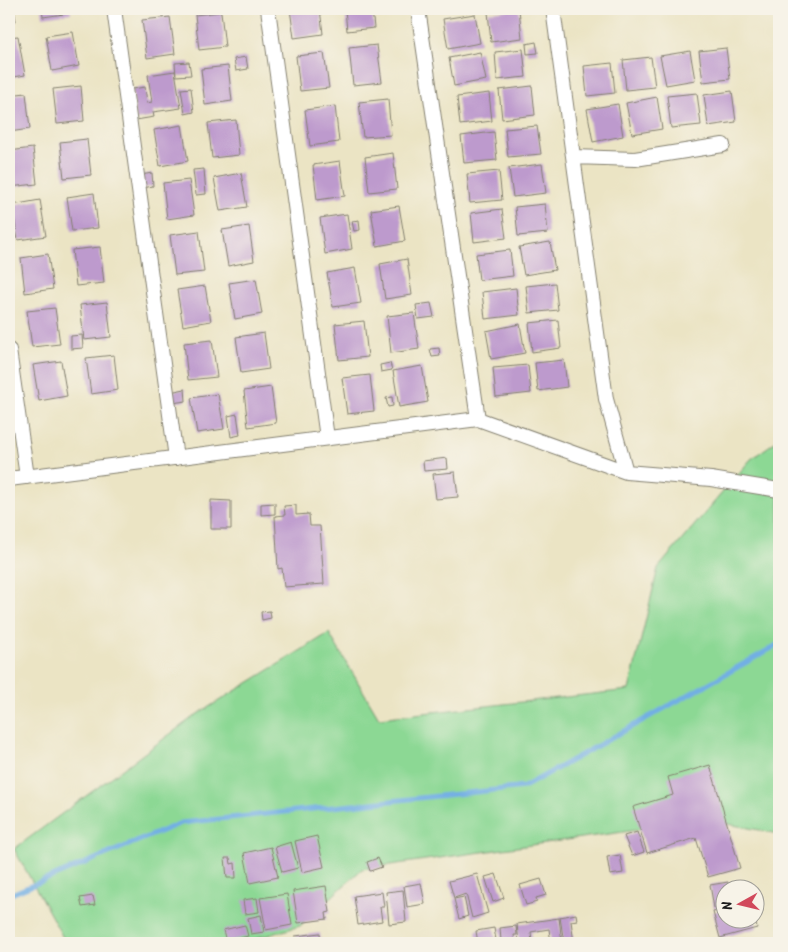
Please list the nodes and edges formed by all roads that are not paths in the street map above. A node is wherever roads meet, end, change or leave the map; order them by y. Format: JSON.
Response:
{"nodes":[{"id":1,"x":114,"y":9,"type":"edge"},
{"id":2,"x":268,"y":9,"type":"edge"},
{"id":3,"x":418,"y":9,"type":"edge"},
{"id":4,"x":553,"y":9,"type":"edge"},
{"id":5,"x":723,"y":145,"type":"dead end"},
{"id":6,"x":573,"y":157,"type":"junction"},
{"id":7,"x":9,"y":350,"type":"edge"},
{"id":8,"x":478,"y":419,"type":"junction"},
{"id":9,"x":327,"y":438,"type":"junction"},
{"id":10,"x":176,"y":458,"type":"junction"},
{"id":11,"x":626,"y":472,"type":"junction"},
{"id":12,"x":27,"y":477,"type":"junction"},
{"id":13,"x":9,"y":479,"type":"edge"},
{"id":14,"x":779,"y":490,"type":"edge"}],
"edges":[{"from":1,"to":10,"type":"street"},
{"from":2,"to":9,"type":"street"},
{"from":3,"to":8,"type":"street"},
{"from":4,"to":6,"type":"street"},
{"from":5,"to":6,"type":"street"},
{"from":6,"to":11,"type":"street"},
{"from":7,"to":12,"type":"street"},
{"from":8,"to":9,"type":"street"},
{"from":8,"to":11,"type":"street"},
{"from":9,"to":10,"type":"street"},
{"from":10,"to":12,"type":"street"},
{"from":11,"to":14,"type":"street"},
{"from":12,"to":13,"type":"street"}]}
